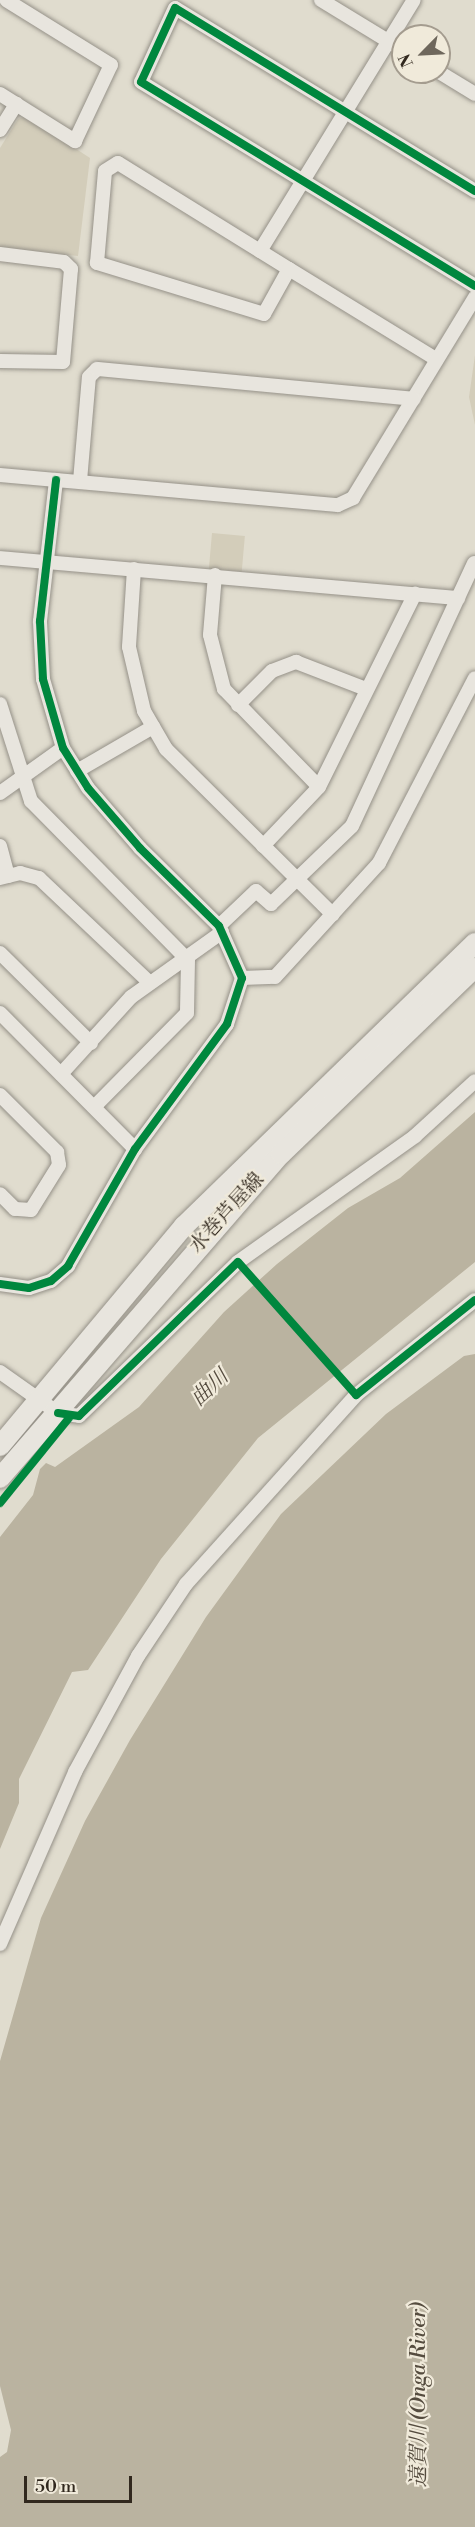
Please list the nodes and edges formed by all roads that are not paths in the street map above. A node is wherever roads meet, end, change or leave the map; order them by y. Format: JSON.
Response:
{"nodes":[{"id":1,"x":6,"y":0,"type":"edge"},
{"id":2,"x":321,"y":0,"type":"edge"},
{"id":3,"x":414,"y":0,"type":"edge"},
{"id":4,"x":389,"y":41,"type":"junction"},
{"id":5,"x":451,"y":79,"type":"edge"},
{"id":6,"x":0,"y":94,"type":"edge"},
{"id":7,"x":475,"y":94,"type":"edge"},
{"id":8,"x":16,"y":104,"type":"junction"},
{"id":9,"x":345,"y":113,"type":"junction"},
{"id":10,"x":0,"y":130,"type":"edge"},
{"id":11,"x":302,"y":182,"type":"junction"},
{"id":12,"x":475,"y":191,"type":"edge"},
{"id":13,"x":260,"y":251,"type":"junction"},
{"id":14,"x":0,"y":254,"type":"edge"},
{"id":15,"x":290,"y":269,"type":"junction"},
{"id":16,"x":475,"y":286,"type":"edge"},
{"id":17,"x":475,"y":297,"type":"edge"},
{"id":18,"x":436,"y":359,"type":"junction"},
{"id":19,"x":0,"y":361,"type":"edge"},
{"id":20,"x":414,"y":399,"type":"junction"},
{"id":21,"x":0,"y":475,"type":"edge"},
{"id":22,"x":56,"y":480,"type":"junction"},
{"id":23,"x":80,"y":481,"type":"junction"},
{"id":24,"x":0,"y":558,"type":"edge"},
{"id":25,"x":45,"y":561,"type":"junction"},
{"id":26,"x":474,"y":563,"type":"edge"},
{"id":27,"x":134,"y":569,"type":"junction"},
{"id":28,"x":215,"y":574,"type":"junction"},
{"id":29,"x":415,"y":594,"type":"junction"},
{"id":30,"x":458,"y":598,"type":"junction"},
{"id":31,"x":475,"y":678,"type":"edge"},
{"id":32,"x":366,"y":689,"type":"junction"},
{"id":33,"x":0,"y":704,"type":"edge"},
{"id":34,"x":238,"y":705,"type":"junction"},
{"id":35,"x":153,"y":727,"type":"junction"},
{"id":36,"x":63,"y":748,"type":"junction"},
{"id":37,"x":77,"y":771,"type":"junction"},
{"id":38,"x":23,"y":777,"type":"junction"},
{"id":39,"x":319,"y":787,"type":"junction"},
{"id":40,"x":0,"y":793,"type":"edge"},
{"id":41,"x":0,"y":846,"type":"edge"},
{"id":42,"x":263,"y":846,"type":"junction"},
{"id":43,"x":4,"y":877,"type":"edge"},
{"id":44,"x":297,"y":879,"type":"junction"},
{"id":45,"x":333,"y":915,"type":"junction"},
{"id":46,"x":221,"y":929,"type":"junction"},
{"id":47,"x":475,"y":943,"type":"edge"},
{"id":48,"x":0,"y":953,"type":"edge"},
{"id":49,"x":188,"y":960,"type":"junction"},
{"id":50,"x":475,"y":967,"type":"edge"},
{"id":51,"x":242,"y":978,"type":"junction"},
{"id":52,"x":149,"y":982,"type":"junction"},
{"id":53,"x":0,"y":1013,"type":"edge"},
{"id":54,"x":91,"y":1043,"type":"junction"},
{"id":55,"x":61,"y":1074,"type":"junction"},
{"id":56,"x":475,"y":1081,"type":"edge"},
{"id":57,"x":0,"y":1095,"type":"edge"},
{"id":58,"x":94,"y":1107,"type":"junction"},
{"id":59,"x":135,"y":1149,"type":"junction"},
{"id":60,"x":0,"y":1194,"type":"edge"},
{"id":61,"x":0,"y":1284,"type":"edge"},
{"id":62,"x":473,"y":1302,"type":"edge"},
{"id":63,"x":0,"y":1372,"type":"edge"},
{"id":64,"x":50,"y":1407,"type":"junction"},
{"id":65,"x":0,"y":1446,"type":"edge"},
{"id":66,"x":0,"y":1478,"type":"edge"},
{"id":67,"x":0,"y":1944,"type":"edge"}],
"edges":[{"from":1,"to":8,"type":"street"},
{"from":2,"to":4,"type":"street"},
{"from":3,"to":4,"type":"street"},
{"from":4,"to":9,"type":"street"},
{"from":5,"to":7,"type":"street"},
{"from":6,"to":8,"type":"street"},
{"from":8,"to":10,"type":"street"},
{"from":9,"to":11,"type":"street"},
{"from":9,"to":11,"type":"street"},
{"from":9,"to":12,"type":"street"},
{"from":11,"to":13,"type":"street"},
{"from":11,"to":16,"type":"street"},
{"from":13,"to":15,"type":"street"},
{"from":13,"to":15,"type":"street"},
{"from":14,"to":19,"type":"street"},
{"from":15,"to":18,"type":"street"},
{"from":17,"to":18,"type":"street"},
{"from":18,"to":20,"type":"street"},
{"from":20,"to":23,"type":"street"},
{"from":20,"to":23,"type":"street"},
{"from":21,"to":22,"type":"street"},
{"from":22,"to":23,"type":"street"},
{"from":22,"to":25,"type":"street"},
{"from":24,"to":25,"type":"street"},
{"from":25,"to":27,"type":"street"},
{"from":25,"to":36,"type":"street"},
{"from":26,"to":30,"type":"street"},
{"from":27,"to":28,"type":"street"},
{"from":27,"to":35,"type":"street"},
{"from":28,"to":29,"type":"street"},
{"from":28,"to":34,"type":"street"},
{"from":29,"to":30,"type":"street"},
{"from":29,"to":32,"type":"street"},
{"from":30,"to":44,"type":"street"},
{"from":31,"to":45,"type":"street"},
{"from":32,"to":34,"type":"street"},
{"from":32,"to":39,"type":"street"},
{"from":33,"to":38,"type":"street"},
{"from":34,"to":39,"type":"street"},
{"from":35,"to":37,"type":"street"},
{"from":35,"to":42,"type":"street"},
{"from":36,"to":37,"type":"street"},
{"from":36,"to":38,"type":"street"},
{"from":37,"to":46,"type":"street"},
{"from":38,"to":40,"type":"street"},
{"from":38,"to":49,"type":"street"},
{"from":39,"to":42,"type":"street"},
{"from":41,"to":43,"type":"street"},
{"from":42,"to":44,"type":"street"},
{"from":43,"to":52,"type":"street"},
{"from":44,"to":45,"type":"street"},
{"from":44,"to":46,"type":"street"},
{"from":45,"to":51,"type":"street"},
{"from":46,"to":49,"type":"street"},
{"from":46,"to":51,"type":"street"},
{"from":47,"to":64,"type":"main road","name":"水巻芦屋線"},
{"from":48,"to":54,"type":"street"},
{"from":49,"to":52,"type":"street"},
{"from":49,"to":58,"type":"street"},
{"from":50,"to":64,"type":"main road","name":"水巻芦屋線"},
{"from":51,"to":59,"type":"street"},
{"from":52,"to":54,"type":"street"},
{"from":53,"to":55,"type":"street"},
{"from":54,"to":55,"type":"street"},
{"from":55,"to":58,"type":"street"},
{"from":56,"to":64,"type":"street"},
{"from":57,"to":60,"type":"street"},
{"from":58,"to":59,"type":"street"},
{"from":59,"to":61,"type":"street"},
{"from":62,"to":67,"type":"street"},
{"from":63,"to":64,"type":"street"},
{"from":64,"to":65,"type":"main road","name":"水巻芦屋線"},
{"from":64,"to":66,"type":"main road","name":"水巻芦屋線"}]}
